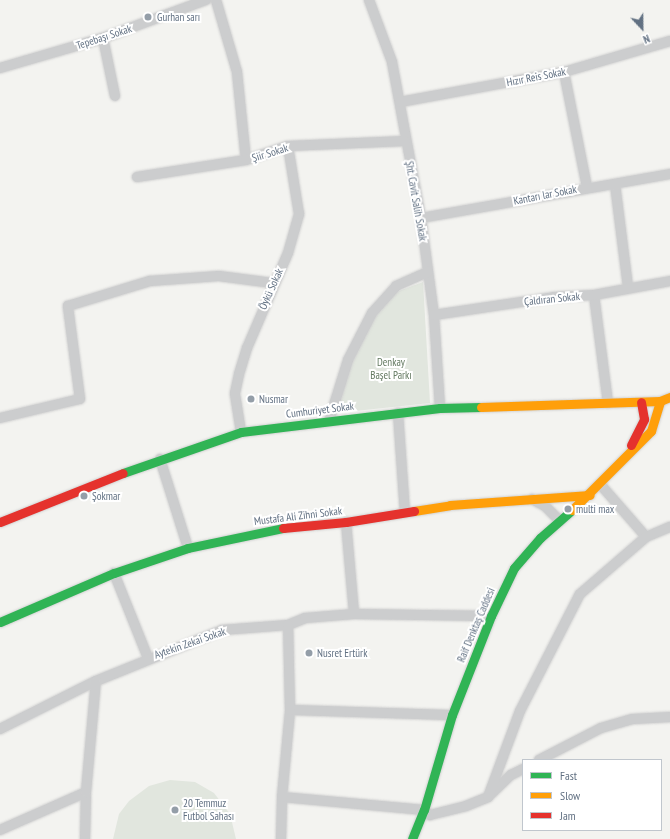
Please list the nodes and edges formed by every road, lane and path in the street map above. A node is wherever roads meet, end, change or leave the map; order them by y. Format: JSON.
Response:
{"nodes":[{"id":1,"x":206,"y":0,"type":"edge"},
{"id":2,"x":216,"y":0,"type":"edge"},
{"id":3,"x":369,"y":0,"type":"edge"},
{"id":4,"x":103,"y":38,"type":"junction"},
{"id":5,"x":670,"y":41,"type":"edge"},
{"id":6,"x":0,"y":68,"type":"edge"},
{"id":7,"x":564,"y":72,"type":"junction"},
{"id":8,"x":115,"y":96,"type":"dead end"},
{"id":9,"x":400,"y":102,"type":"junction"},
{"id":10,"x":405,"y":141,"type":"junction"},
{"id":11,"x":288,"y":146,"type":"junction"},
{"id":12,"x":246,"y":160,"type":"junction"},
{"id":13,"x":670,"y":174,"type":"edge"},
{"id":14,"x":137,"y":177,"type":"dead end"},
{"id":15,"x":614,"y":184,"type":"junction"},
{"id":16,"x":587,"y":187,"type":"junction"},
{"id":17,"x":421,"y":218,"type":"junction"},
{"id":18,"x":428,"y":272,"type":"junction"},
{"id":19,"x":670,"y":281,"type":"edge"},
{"id":20,"x":273,"y":283,"type":"junction"},
{"id":21,"x":628,"y":287,"type":"junction"},
{"id":22,"x":594,"y":295,"type":"junction"},
{"id":23,"x":434,"y":315,"type":"junction"},
{"id":24,"x":670,"y":397,"type":"edge"},
{"id":25,"x":660,"y":401,"type":"junction"},
{"id":26,"x":641,"y":402,"type":"junction"},
{"id":27,"x":608,"y":403,"type":"junction"},
{"id":28,"x":440,"y":408,"type":"junction"},
{"id":29,"x":398,"y":413,"type":"junction"},
{"id":30,"x":0,"y":418,"type":"edge"},
{"id":31,"x":329,"y":421,"type":"junction"},
{"id":32,"x":241,"y":432,"type":"junction"},
{"id":33,"x":160,"y":459,"type":"junction"},
{"id":34,"x":624,"y":459,"type":"junction"},
{"id":35,"x":600,"y":484,"type":"junction"},
{"id":36,"x":590,"y":496,"type":"junction"},
{"id":37,"x":532,"y":499,"type":"junction"},
{"id":38,"x":405,"y":512,"type":"junction"},
{"id":39,"x":560,"y":521,"type":"junction"},
{"id":40,"x":0,"y":522,"type":"edge"},
{"id":41,"x":346,"y":522,"type":"junction"},
{"id":42,"x":670,"y":528,"type":"edge"},
{"id":43,"x":646,"y":537,"type":"junction"},
{"id":44,"x":188,"y":548,"type":"junction"},
{"id":45,"x":114,"y":574,"type":"junction"},
{"id":46,"x":354,"y":614,"type":"junction"},
{"id":47,"x":491,"y":616,"type":"junction"},
{"id":48,"x":0,"y":622,"type":"edge"},
{"id":49,"x":288,"y":625,"type":"junction"},
{"id":50,"x":148,"y":658,"type":"junction"},
{"id":51,"x":96,"y":681,"type":"junction"},
{"id":52,"x":290,"y":710,"type":"junction"},
{"id":53,"x":452,"y":716,"type":"junction"},
{"id":54,"x":670,"y":717,"type":"edge"},
{"id":55,"x":0,"y":729,"type":"edge"},
{"id":56,"x":541,"y":759,"type":"edge"},
{"id":57,"x":522,"y":770,"type":"edge"},
{"id":58,"x":86,"y":792,"type":"junction"},
{"id":59,"x":282,"y":797,"type":"junction"},
{"id":60,"x":488,"y":797,"type":"junction"},
{"id":61,"x":424,"y":810,"type":"junction"},
{"id":62,"x":0,"y":830,"type":"edge"},
{"id":63,"x":85,"y":839,"type":"edge"},
{"id":64,"x":281,"y":839,"type":"edge"},
{"id":65,"x":412,"y":839,"type":"edge"}],
"edges":[{"from":1,"to":4,"type":"street","name":"Tepebaşı Sokak"},
{"from":2,"to":12,"type":"street"},
{"from":3,"to":9,"type":"street","name":"Şht. Cavit Salih Sokak"},
{"from":4,"to":6,"type":"street","name":"Tepebaşı Sokak"},
{"from":4,"to":8,"type":"street"},
{"from":5,"to":7,"type":"street","name":"Hızır Reis Sokak"},
{"from":7,"to":9,"type":"street","name":"Hızır Reis Sokak"},
{"from":7,"to":16,"type":"street"},
{"from":9,"to":10,"type":"street","name":"Şht. Cavit Salih Sokak"},
{"from":10,"to":11,"type":"street","name":"Şiir Sokak"},
{"from":10,"to":17,"type":"street","name":"Şht. Cavit Salih Sokak"},
{"from":11,"to":12,"type":"street","name":"Şiir Sokak"},
{"from":11,"to":20,"type":"street","name":"Öykü Sokak"},
{"from":12,"to":14,"type":"street","name":"Şiir Sokak"},
{"from":13,"to":15,"type":"street","name":"Kantarı lar Sokak"},
{"from":15,"to":16,"type":"street","name":"Kantarı lar Sokak"},
{"from":15,"to":21,"type":"street"},
{"from":16,"to":17,"type":"street","name":"Kantarı lar Sokak"},
{"from":17,"to":18,"type":"street","name":"Şht. Cavit Salih Sokak"},
{"from":18,"to":23,"type":"street","name":"Şht. Cavit Salih Sokak"},
{"from":18,"to":31,"type":"street"},
{"from":19,"to":21,"type":"street","name":"Çaldıran Sokak"},
{"from":20,"to":30,"type":"street"},
{"from":20,"to":32,"type":"street","name":"Öykü Sokak"},
{"from":21,"to":22,"type":"street","name":"Çaldıran Sokak"},
{"from":22,"to":23,"type":"street","name":"Çaldıran Sokak"},
{"from":22,"to":27,"type":"street"},
{"from":23,"to":28,"type":"street","name":"Şht. Cavit Salih Sokak"},
{"from":24,"to":25,"type":"street","name":"Cumhuriyet Sokak"},
{"from":25,"to":26,"type":"street","name":"Cumhuriyet Sokak"},
{"from":25,"to":34,"type":"street","name":"Raif Denktaş Caddesi"},
{"from":26,"to":27,"type":"street","name":"Cumhuriyet Sokak"},
{"from":26,"to":34,"type":"street","name":"Raif Denktaş Caddesi"},
{"from":27,"to":28,"type":"street","name":"Cumhuriyet Sokak"},
{"from":28,"to":29,"type":"street","name":"Cumhuriyet Sokak"},
{"from":29,"to":31,"type":"street","name":"Cumhuriyet Sokak"},
{"from":29,"to":38,"type":"street"},
{"from":31,"to":32,"type":"street","name":"Cumhuriyet Sokak"},
{"from":32,"to":33,"type":"street","name":"Cumhuriyet Sokak"},
{"from":33,"to":40,"type":"street","name":"Cumhuriyet Sokak"},
{"from":33,"to":44,"type":"street"},
{"from":34,"to":35,"type":"street","name":"Raif Denktaş Caddesi"},
{"from":35,"to":36,"type":"street","name":"Raif Denktaş Caddesi"},
{"from":35,"to":43,"type":"street"},
{"from":36,"to":37,"type":"street","name":"Mustafa Ali Zihni Sokak"},
{"from":36,"to":39,"type":"street","name":"Raif Denktaş Caddesi"},
{"from":37,"to":38,"type":"street","name":"Mustafa Ali Zihni Sokak"},
{"from":37,"to":39,"type":"street"},
{"from":38,"to":41,"type":"street","name":"Mustafa Ali Zihni Sokak"},
{"from":39,"to":47,"type":"street","name":"Raif Denktaş Caddesi"},
{"from":41,"to":44,"type":"street","name":"Mustafa Ali Zihni Sokak"},
{"from":41,"to":46,"type":"street"},
{"from":42,"to":43,"type":"street"},
{"from":43,"to":60,"type":"street"},
{"from":44,"to":45,"type":"street","name":"Mustafa Ali Zihni Sokak"},
{"from":45,"to":48,"type":"street","name":"Mustafa Ali Zihni Sokak"},
{"from":45,"to":50,"type":"street"},
{"from":46,"to":47,"type":"street","name":"Aytekin Zekai Sokak"},
{"from":46,"to":49,"type":"street","name":"Aytekin Zekai Sokak"},
{"from":47,"to":53,"type":"street","name":"Raif Denktaş Caddesi"},
{"from":49,"to":50,"type":"street","name":"Aytekin Zekai Sokak"},
{"from":49,"to":52,"type":"street"},
{"from":50,"to":51,"type":"street","name":"Aytekin Zekai Sokak"},
{"from":51,"to":55,"type":"street","name":"Aytekin Zekai Sokak"},
{"from":51,"to":58,"type":"street"},
{"from":52,"to":53,"type":"street"},
{"from":52,"to":59,"type":"street"},
{"from":53,"to":61,"type":"street","name":"Raif Denktaş Caddesi"},
{"from":54,"to":56,"type":"street"},
{"from":57,"to":60,"type":"street"},
{"from":58,"to":62,"type":"street"},
{"from":58,"to":63,"type":"street"},
{"from":59,"to":61,"type":"street"},
{"from":59,"to":64,"type":"street"},
{"from":60,"to":61,"type":"street"},
{"from":61,"to":65,"type":"street","name":"Raif Denktaş Caddesi"}]}
